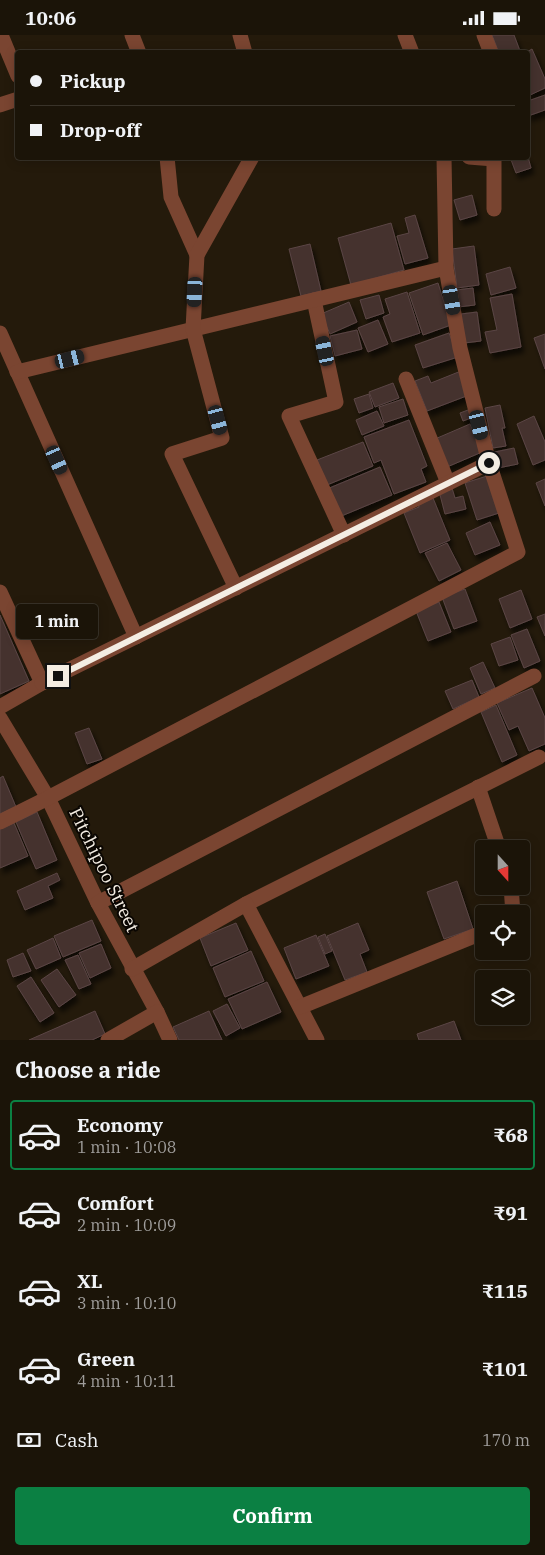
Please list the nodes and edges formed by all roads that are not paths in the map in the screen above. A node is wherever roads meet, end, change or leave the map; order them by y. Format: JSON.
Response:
{"nodes":[{"id":1,"x":1,"y":35,"type":"edge"},
{"id":2,"x":132,"y":35,"type":"edge"},
{"id":3,"x":240,"y":35,"type":"edge"},
{"id":4,"x":404,"y":35,"type":"edge"},
{"id":5,"x":484,"y":35,"type":"edge"},
{"id":6,"x":138,"y":50,"type":"edge"},
{"id":7,"x":244,"y":50,"type":"edge"},
{"id":8,"x":411,"y":50,"type":"edge"},
{"id":9,"x":490,"y":50,"type":"edge"},
{"id":10,"x":15,"y":69,"type":"edge"},
{"id":11,"x":15,"y":100,"type":"edge"},
{"id":12,"x":0,"y":105,"type":"edge"},
{"id":13,"x":168,"y":160,"type":"edge"},
{"id":14,"x":250,"y":160,"type":"edge"},
{"id":15,"x":444,"y":160,"type":"edge"},
{"id":16,"x":494,"y":160,"type":"edge"},
{"id":17,"x":494,"y":209,"type":"dead end"},
{"id":18,"x":198,"y":255,"type":"junction"},
{"id":19,"x":446,"y":268,"type":"junction"},
{"id":20,"x":314,"y":300,"type":"junction"},
{"id":21,"x":193,"y":329,"type":"junction"},
{"id":22,"x":0,"y":333,"type":"edge"},
{"id":23,"x":17,"y":371,"type":"junction"},
{"id":24,"x":406,"y":379,"type":"dead end"},
{"id":25,"x":489,"y":463,"type":"junction"},
{"id":26,"x":448,"y":483,"type":"junction"},
{"id":27,"x":344,"y":535,"type":"junction"},
{"id":28,"x":236,"y":588,"type":"junction"},
{"id":29,"x":0,"y":592,"type":"edge"},
{"id":30,"x":136,"y":637,"type":"junction"},
{"id":31,"x":534,"y":676,"type":"dead end"},
{"id":32,"x":42,"y":683,"type":"junction"},
{"id":33,"x":0,"y":707,"type":"edge"},
{"id":34,"x":0,"y":718,"type":"edge"},
{"id":35,"x":539,"y":757,"type":"dead end"},
{"id":36,"x":478,"y":787,"type":"junction"},
{"id":37,"x":48,"y":798,"type":"junction"},
{"id":38,"x":0,"y":821,"type":"edge"},
{"id":39,"x":496,"y":840,"type":"edge"},
{"id":40,"x":98,"y":903,"type":"junction"},
{"id":41,"x":246,"y":904,"type":"junction"},
{"id":42,"x":475,"y":936,"type":"edge"},
{"id":43,"x":132,"y":969,"type":"junction"},
{"id":44,"x":300,"y":1007,"type":"junction"},
{"id":45,"x":157,"y":1012,"type":"junction"},
{"id":46,"x":108,"y":1040,"type":"edge"},
{"id":47,"x":170,"y":1040,"type":"edge"},
{"id":48,"x":317,"y":1040,"type":"edge"}],
"edges":[{"from":1,"to":10,"type":"street"},
{"from":2,"to":6,"type":"street"},
{"from":3,"to":7,"type":"street"},
{"from":4,"to":8,"type":"street"},
{"from":5,"to":9,"type":"street"},
{"from":11,"to":12,"type":"street"},
{"from":13,"to":18,"type":"street"},
{"from":14,"to":18,"type":"street"},
{"from":15,"to":19,"type":"street"},
{"from":16,"to":17,"type":"street"},
{"from":18,"to":21,"type":"street"},
{"from":19,"to":20,"type":"street"},
{"from":19,"to":25,"type":"street"},
{"from":20,"to":21,"type":"street"},
{"from":20,"to":27,"type":"street"},
{"from":21,"to":23,"type":"street"},
{"from":21,"to":28,"type":"street"},
{"from":22,"to":23,"type":"street"},
{"from":23,"to":30,"type":"street"},
{"from":24,"to":26,"type":"street"},
{"from":25,"to":26,"type":"street"},
{"from":25,"to":37,"type":"street"},
{"from":26,"to":27,"type":"street"},
{"from":27,"to":28,"type":"street"},
{"from":28,"to":30,"type":"street"},
{"from":29,"to":32,"type":"street"},
{"from":30,"to":32,"type":"street"},
{"from":31,"to":40,"type":"street"},
{"from":32,"to":33,"type":"street"},
{"from":34,"to":37,"type":"street","name":"Pitchipoo Street"},
{"from":35,"to":36,"type":"street"},
{"from":36,"to":39,"type":"street"},
{"from":36,"to":41,"type":"street"},
{"from":37,"to":38,"type":"street"},
{"from":37,"to":40,"type":"street","name":"Pitchipoo Street"},
{"from":40,"to":43,"type":"street","name":"Pitchipoo Street"},
{"from":41,"to":43,"type":"street"},
{"from":41,"to":44,"type":"street"},
{"from":42,"to":44,"type":"street"},
{"from":43,"to":45,"type":"street","name":"Pitchipoo Street"},
{"from":44,"to":48,"type":"street"},
{"from":45,"to":46,"type":"street"},
{"from":45,"to":47,"type":"street","name":"Pitchipoo Street"}]}
